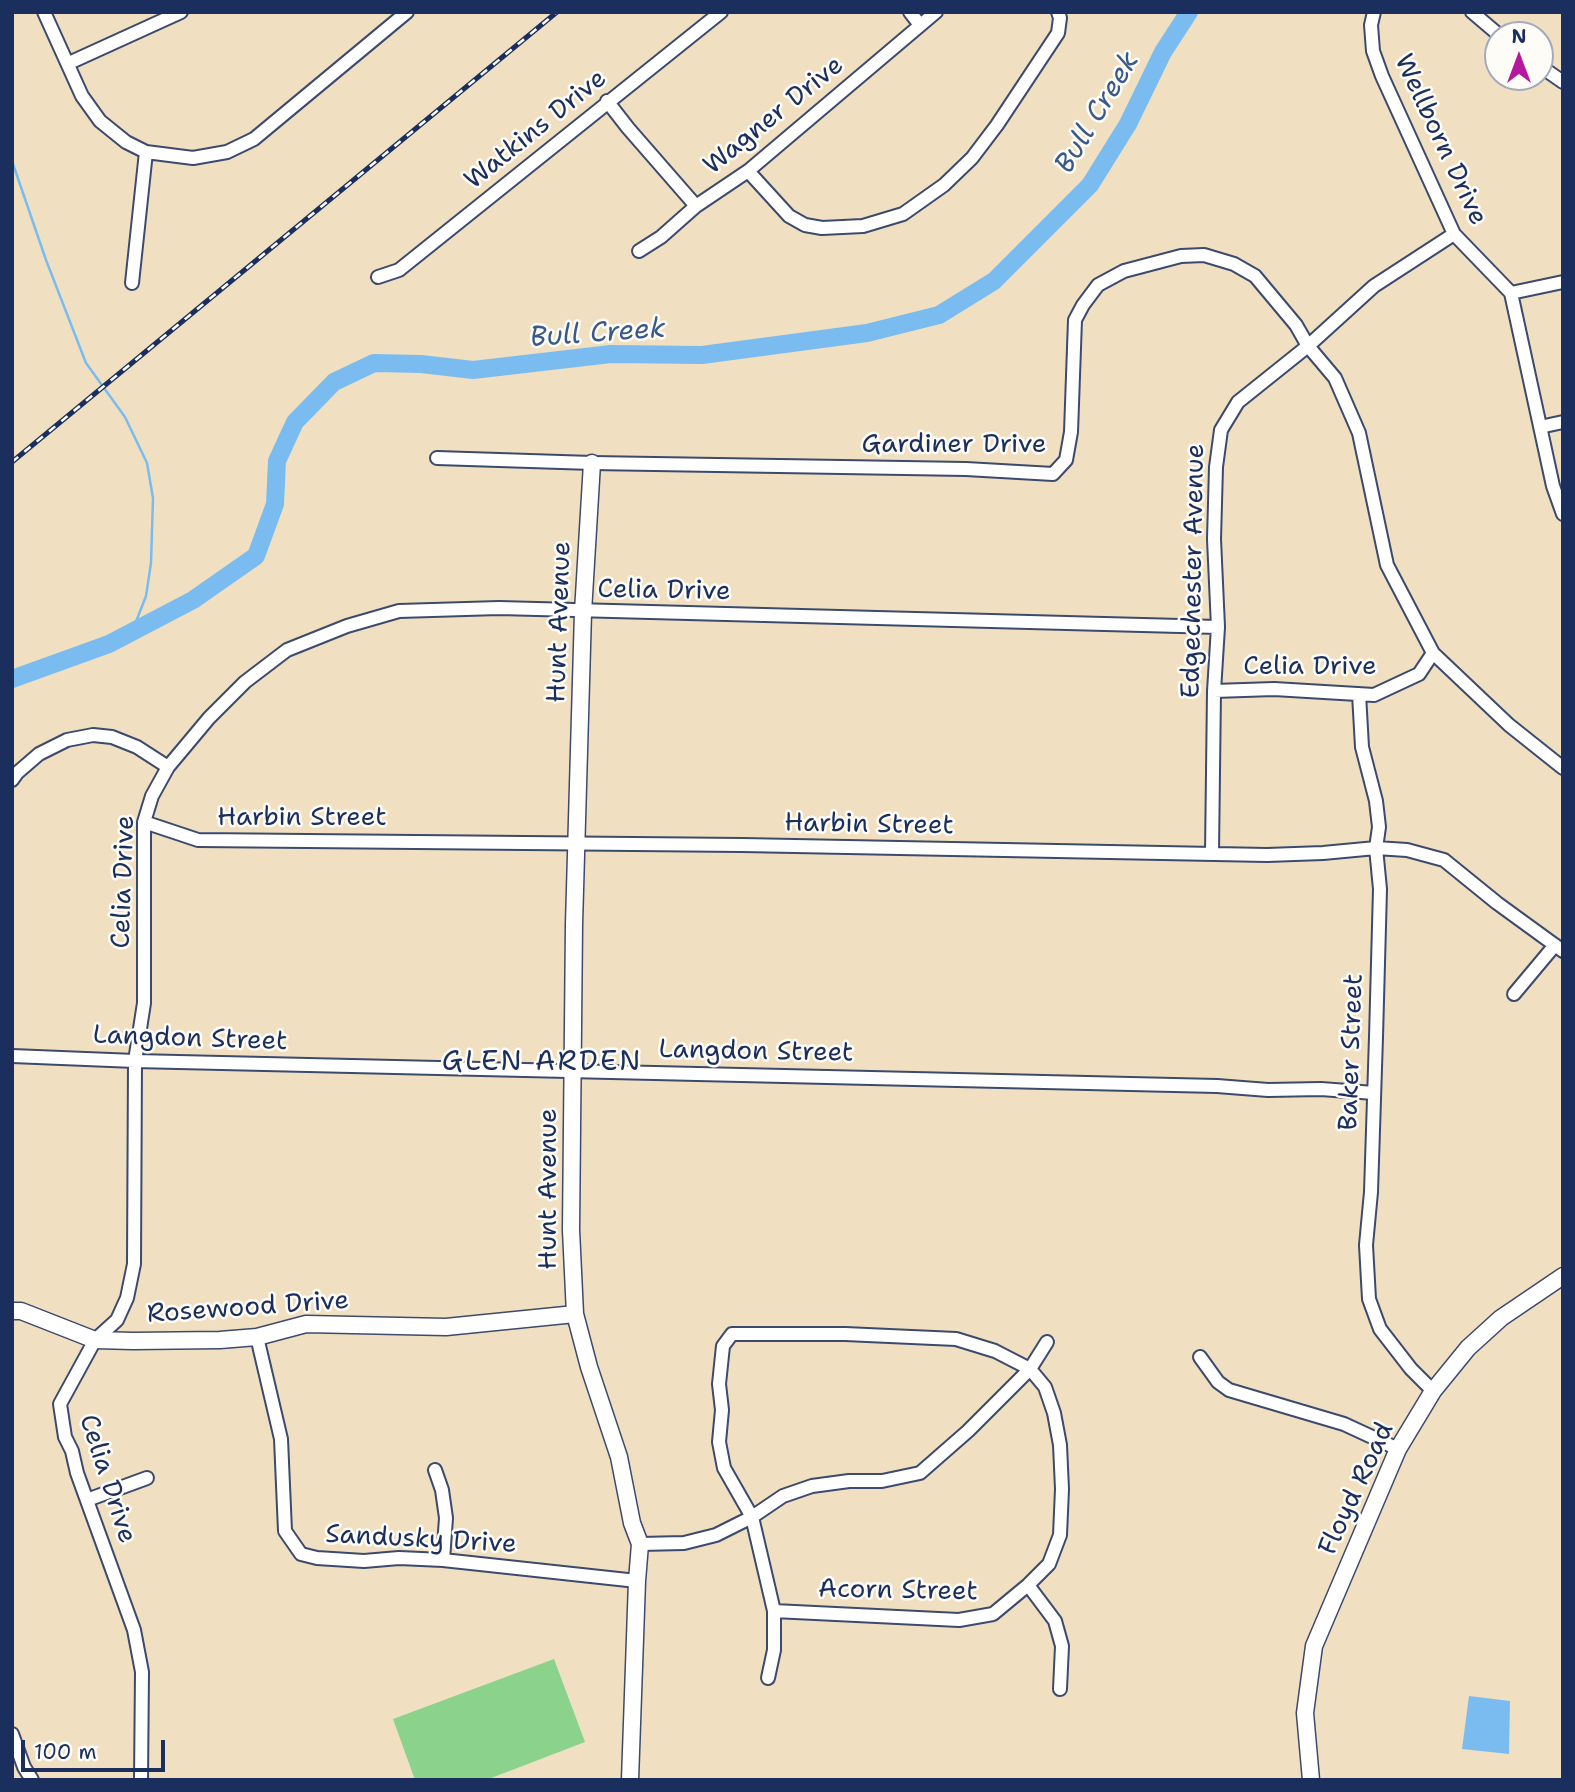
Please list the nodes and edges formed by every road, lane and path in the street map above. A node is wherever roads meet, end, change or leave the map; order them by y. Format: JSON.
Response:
{"nodes":[{"id":1,"x":44,"y":12,"type":"edge"},
{"id":2,"x":181,"y":12,"type":"edge"},
{"id":3,"x":407,"y":12,"type":"edge"},
{"id":4,"x":721,"y":12,"type":"edge"},
{"id":5,"x":910,"y":12,"type":"edge"},
{"id":6,"x":936,"y":12,"type":"edge"},
{"id":7,"x":1058,"y":12,"type":"edge"},
{"id":8,"x":1374,"y":12,"type":"edge"},
{"id":9,"x":920,"y":24,"type":"junction"},
{"id":10,"x":69,"y":63,"type":"junction"},
{"id":11,"x":607,"y":101,"type":"junction"},
{"id":12,"x":146,"y":152,"type":"junction"},
{"id":13,"x":748,"y":171,"type":"junction"},
{"id":14,"x":696,"y":206,"type":"junction"},
{"id":15,"x":1454,"y":234,"type":"junction"},
{"id":16,"x":639,"y":251,"type":"dead end"},
{"id":17,"x":378,"y":277,"type":"dead end"},
{"id":18,"x":1563,"y":282,"type":"edge"},
{"id":19,"x":132,"y":283,"type":"dead end"},
{"id":20,"x":1511,"y":293,"type":"junction"},
{"id":21,"x":1308,"y":346,"type":"junction"},
{"id":22,"x":1563,"y":422,"type":"edge"},
{"id":23,"x":1540,"y":427,"type":"junction"},
{"id":24,"x":437,"y":458,"type":"dead end"},
{"id":25,"x":592,"y":463,"type":"junction"},
{"id":26,"x":1563,"y":514,"type":"edge"},
{"id":27,"x":583,"y":612,"type":"junction"},
{"id":28,"x":1218,"y":627,"type":"junction"},
{"id":29,"x":1433,"y":653,"type":"junction"},
{"id":30,"x":1448,"y":669,"type":"junction"},
{"id":31,"x":1419,"y":674,"type":"junction"},
{"id":32,"x":1214,"y":691,"type":"junction"},
{"id":33,"x":1359,"y":694,"type":"junction"},
{"id":34,"x":168,"y":767,"type":"junction"},
{"id":35,"x":1563,"y":768,"type":"edge"},
{"id":36,"x":12,"y":780,"type":"edge"},
{"id":37,"x":144,"y":822,"type":"junction"},
{"id":38,"x":585,"y":844,"type":"junction"},
{"id":39,"x":1376,"y":848,"type":"junction"},
{"id":40,"x":1212,"y":853,"type":"junction"},
{"id":41,"x":1559,"y":948,"type":"edge"},
{"id":42,"x":1514,"y":994,"type":"dead end"},
{"id":43,"x":12,"y":1056,"type":"edge"},
{"id":44,"x":135,"y":1061,"type":"junction"},
{"id":45,"x":572,"y":1071,"type":"junction"},
{"id":46,"x":1374,"y":1093,"type":"junction"},
{"id":47,"x":1563,"y":1276,"type":"edge"},
{"id":48,"x":12,"y":1311,"type":"edge"},
{"id":49,"x":575,"y":1314,"type":"junction"},
{"id":50,"x":257,"y":1337,"type":"junction"},
{"id":51,"x":95,"y":1340,"type":"junction"},
{"id":52,"x":1047,"y":1342,"type":"dead end"},
{"id":53,"x":1200,"y":1357,"type":"dead end"},
{"id":54,"x":1030,"y":1369,"type":"junction"},
{"id":55,"x":1433,"y":1391,"type":"junction"},
{"id":56,"x":1398,"y":1449,"type":"junction"},
{"id":57,"x":435,"y":1470,"type":"dead end"},
{"id":58,"x":147,"y":1478,"type":"dead end"},
{"id":59,"x":87,"y":1500,"type":"junction"},
{"id":60,"x":752,"y":1517,"type":"junction"},
{"id":61,"x":640,"y":1544,"type":"junction"},
{"id":62,"x":443,"y":1560,"type":"junction"},
{"id":63,"x":637,"y":1581,"type":"junction"},
{"id":64,"x":1028,"y":1585,"type":"junction"},
{"id":65,"x":774,"y":1611,"type":"junction"},
{"id":66,"x":768,"y":1678,"type":"dead end"},
{"id":67,"x":1060,"y":1689,"type":"dead end"},
{"id":68,"x":12,"y":1734,"type":"edge"},
{"id":69,"x":32,"y":1780,"type":"edge"},
{"id":70,"x":141,"y":1780,"type":"edge"},
{"id":71,"x":630,"y":1780,"type":"edge"},
{"id":72,"x":1311,"y":1780,"type":"edge"}],
"edges":[{"from":1,"to":10,"type":"street"},
{"from":2,"to":10,"type":"street"},
{"from":3,"to":12,"type":"street"},
{"from":4,"to":11,"type":"street","name":"Watkins Drive"},
{"from":5,"to":9,"type":"street"},
{"from":6,"to":9,"type":"street","name":"Wagner Drive"},
{"from":7,"to":13,"type":"street"},
{"from":8,"to":15,"type":"street","name":"Wellborn Drive"},
{"from":9,"to":13,"type":"street","name":"Wagner Drive"},
{"from":10,"to":12,"type":"street"},
{"from":11,"to":14,"type":"street"},
{"from":11,"to":17,"type":"street","name":"Watkins Drive"},
{"from":12,"to":19,"type":"street"},
{"from":13,"to":14,"type":"street","name":"Wagner Drive"},
{"from":14,"to":16,"type":"street","name":"Wagner Drive"},
{"from":15,"to":20,"type":"street","name":"Wellborn Drive"},
{"from":15,"to":21,"type":"street","name":"Edgechester Avenue"},
{"from":18,"to":20,"type":"street"},
{"from":20,"to":23,"type":"street"},
{"from":21,"to":25,"type":"street","name":"Gardiner Drive"},
{"from":21,"to":28,"type":"street","name":"Edgechester Avenue"},
{"from":21,"to":29,"type":"street","name":"Gardiner Drive"},
{"from":22,"to":23,"type":"street"},
{"from":23,"to":26,"type":"street"},
{"from":24,"to":25,"type":"street","name":"Gardiner Drive"},
{"from":25,"to":27,"type":"street","name":"Hunt Avenue"},
{"from":27,"to":28,"type":"street","name":"Celia Drive"},
{"from":27,"to":34,"type":"street","name":"Celia Drive"},
{"from":27,"to":38,"type":"street","name":"Hunt Avenue"},
{"from":28,"to":32,"type":"street","name":"Edgechester Avenue"},
{"from":29,"to":30,"type":"street","name":"Gardiner Drive"},
{"from":29,"to":31,"type":"street"},
{"from":30,"to":31,"type":"street","name":"Celia Drive"},
{"from":30,"to":35,"type":"street","name":"Gardiner Drive"},
{"from":31,"to":33,"type":"street","name":"Celia Drive"},
{"from":32,"to":33,"type":"street","name":"Celia Drive"},
{"from":32,"to":40,"type":"street","name":"Edgechester Avenue"},
{"from":33,"to":39,"type":"street","name":"Baker Street"},
{"from":34,"to":36,"type":"street"},
{"from":34,"to":37,"type":"street","name":"Celia Drive"},
{"from":37,"to":38,"type":"street","name":"Harbin Street"},
{"from":37,"to":44,"type":"street","name":"Celia Drive"},
{"from":38,"to":40,"type":"street","name":"Harbin Street"},
{"from":38,"to":45,"type":"street","name":"Hunt Avenue"},
{"from":39,"to":40,"type":"street","name":"Harbin Street"},
{"from":39,"to":41,"type":"street","name":"Harbin Street"},
{"from":39,"to":46,"type":"street","name":"Baker Street"},
{"from":41,"to":42,"type":"street"},
{"from":43,"to":44,"type":"street","name":"Langdon Street"},
{"from":44,"to":45,"type":"street","name":"Langdon Street"},
{"from":44,"to":51,"type":"street","name":"Celia Drive"},
{"from":45,"to":46,"type":"street","name":"Langdon Street"},
{"from":45,"to":49,"type":"street","name":"Hunt Avenue"},
{"from":46,"to":55,"type":"street","name":"Baker Street"},
{"from":47,"to":55,"type":"street","name":"Floyd Road"},
{"from":48,"to":51,"type":"street","name":"Rosewood Drive"},
{"from":49,"to":50,"type":"street","name":"Rosewood Drive"},
{"from":49,"to":61,"type":"street","name":"Hunt Avenue"},
{"from":50,"to":51,"type":"street","name":"Rosewood Drive"},
{"from":50,"to":62,"type":"street","name":"Sandusky Drive"},
{"from":51,"to":59,"type":"street","name":"Celia Drive"},
{"from":52,"to":54,"type":"street"},
{"from":53,"to":56,"type":"street"},
{"from":54,"to":60,"type":"street"},
{"from":54,"to":60,"type":"street"},
{"from":54,"to":64,"type":"street","name":"Acorn Street"},
{"from":55,"to":56,"type":"street","name":"Floyd Road"},
{"from":56,"to":72,"type":"street","name":"Floyd Road"},
{"from":57,"to":62,"type":"street"},
{"from":58,"to":59,"type":"street"},
{"from":59,"to":70,"type":"street","name":"Celia Drive"},
{"from":60,"to":61,"type":"street"},
{"from":60,"to":65,"type":"street"},
{"from":61,"to":63,"type":"street","name":"Hunt Avenue"},
{"from":62,"to":63,"type":"street","name":"Sandusky Drive"},
{"from":63,"to":71,"type":"street","name":"Hunt Avenue"},
{"from":64,"to":65,"type":"street","name":"Acorn Street"},
{"from":64,"to":67,"type":"street"},
{"from":65,"to":66,"type":"street"},
{"from":68,"to":69,"type":"street"}]}
